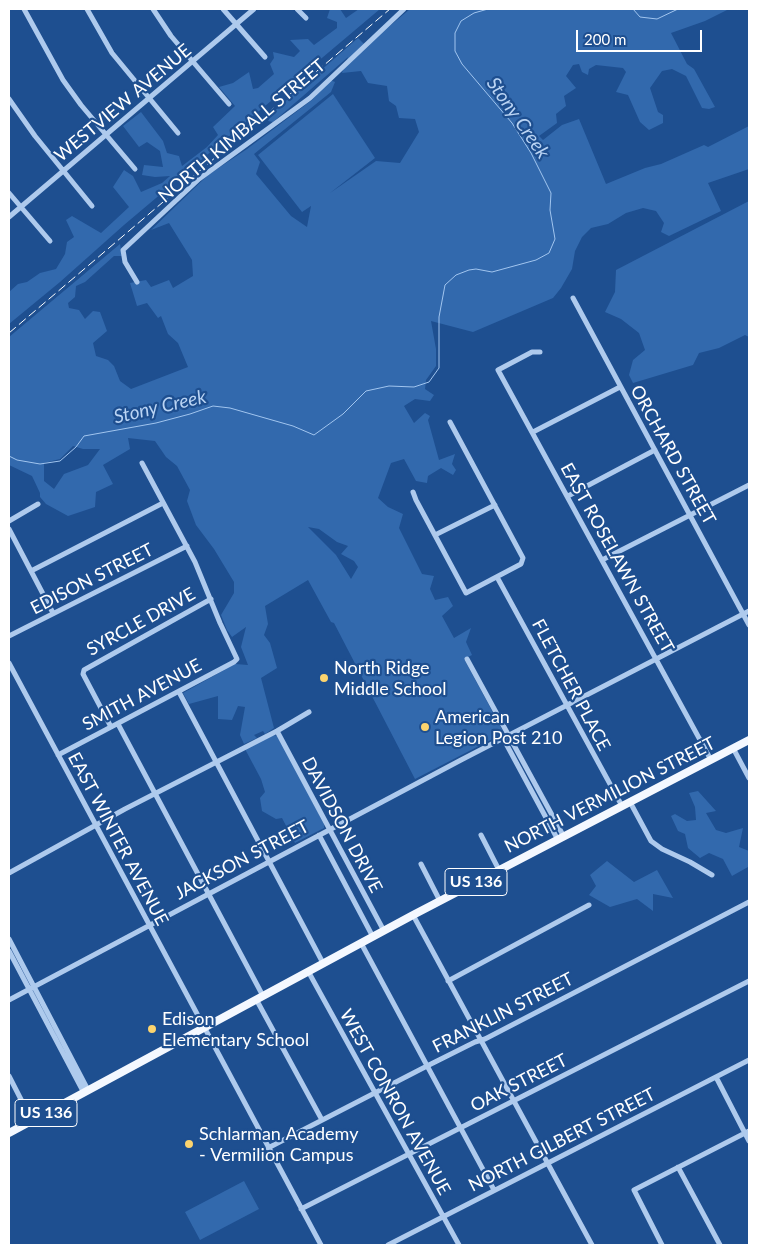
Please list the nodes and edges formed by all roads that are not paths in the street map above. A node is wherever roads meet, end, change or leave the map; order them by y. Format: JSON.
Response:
{"nodes":[{"id":1,"x":24,"y":9,"type":"edge"},
{"id":2,"x":87,"y":9,"type":"edge"},
{"id":3,"x":153,"y":9,"type":"edge"},
{"id":4,"x":223,"y":9,"type":"edge"},
{"id":5,"x":254,"y":9,"type":"edge"},
{"id":6,"x":297,"y":9,"type":"edge"},
{"id":7,"x":404,"y":9,"type":"edge"},
{"id":8,"x":306,"y":18,"type":"dead end"},
{"id":9,"x":236,"y":24,"type":"junction"},
{"id":10,"x":265,"y":57,"type":"dead end"},
{"id":11,"x":193,"y":61,"type":"junction"},
{"id":12,"x":149,"y":98,"type":"junction"},
{"id":13,"x":9,"y":99,"type":"edge"},
{"id":14,"x":229,"y":104,"type":"dead end"},
{"id":15,"x":178,"y":133,"type":"dead end"},
{"id":16,"x":105,"y":135,"type":"junction"},
{"id":17,"x":135,"y":168,"type":"dead end"},
{"id":18,"x":64,"y":171,"type":"junction"},
{"id":19,"x":9,"y":193,"type":"edge"},
{"id":20,"x":92,"y":206,"type":"dead end"},
{"id":21,"x":20,"y":207,"type":"junction"},
{"id":22,"x":9,"y":217,"type":"edge"},
{"id":23,"x":50,"y":241,"type":"dead end"},
{"id":24,"x":137,"y":282,"type":"dead end"},
{"id":25,"x":573,"y":298,"type":"dead end"},
{"id":26,"x":540,"y":352,"type":"dead end"},
{"id":27,"x":620,"y":386,"type":"junction"},
{"id":28,"x":450,"y":422,"type":"dead end"},
{"id":29,"x":533,"y":432,"type":"junction"},
{"id":30,"x":655,"y":450,"type":"junction"},
{"id":31,"x":142,"y":463,"type":"dead end"},
{"id":32,"x":748,"y":488,"type":"edge"},
{"id":33,"x":413,"y":492,"type":"dead end"},
{"id":34,"x":568,"y":496,"type":"junction"},
{"id":35,"x":38,"y":504,"type":"dead end"},
{"id":36,"x":163,"y":504,"type":"junction"},
{"id":37,"x":495,"y":505,"type":"junction"},
{"id":38,"x":690,"y":515,"type":"junction"},
{"id":39,"x":9,"y":522,"type":"edge"},
{"id":40,"x":9,"y":529,"type":"edge"},
{"id":41,"x":435,"y":536,"type":"junction"},
{"id":42,"x":187,"y":546,"type":"junction"},
{"id":43,"x":602,"y":560,"type":"junction"},
{"id":44,"x":31,"y":571,"type":"junction"},
{"id":45,"x":497,"y":577,"type":"junction"},
{"id":46,"x":211,"y":599,"type":"junction"},
{"id":47,"x":749,"y":611,"type":"edge"},
{"id":48,"x":54,"y":613,"type":"junction"},
{"id":49,"x":743,"y":614,"type":"junction"},
{"id":50,"x":749,"y":625,"type":"edge"},
{"id":51,"x":9,"y":636,"type":"edge"},
{"id":52,"x":467,"y":658,"type":"dead end"},
{"id":53,"x":656,"y":659,"type":"junction"},
{"id":54,"x":9,"y":663,"type":"edge"},
{"id":55,"x":178,"y":692,"type":"junction"},
{"id":56,"x":567,"y":705,"type":"junction"},
{"id":57,"x":309,"y":712,"type":"dead end"},
{"id":58,"x":118,"y":724,"type":"junction"},
{"id":59,"x":111,"y":727,"type":"junction"},
{"id":60,"x":277,"y":731,"type":"junction"},
{"id":61,"x":506,"y":737,"type":"junction"},
{"id":62,"x":749,"y":740,"type":"edge"},
{"id":63,"x":734,"y":748,"type":"junction"},
{"id":64,"x":58,"y":755,"type":"junction"},
{"id":65,"x":711,"y":760,"type":"junction"},
{"id":66,"x":215,"y":762,"type":"junction"},
{"id":67,"x":749,"y":778,"type":"edge"},
{"id":68,"x":156,"y":794,"type":"junction"},
{"id":69,"x":630,"y":802,"type":"junction"},
{"id":70,"x":622,"y":806,"type":"junction"},
{"id":71,"x":96,"y":826,"type":"junction"},
{"id":72,"x":329,"y":830,"type":"junction"},
{"id":73,"x":319,"y":835,"type":"junction"},
{"id":74,"x":481,"y":835,"type":"dead end"},
{"id":75,"x":561,"y":838,"type":"junction"},
{"id":76,"x":269,"y":862,"type":"junction"},
{"id":77,"x":421,"y":864,"type":"dead end"},
{"id":78,"x":499,"y":870,"type":"junction"},
{"id":79,"x":9,"y":873,"type":"edge"},
{"id":80,"x":712,"y":875,"type":"dead end"},
{"id":81,"x":208,"y":894,"type":"junction"},
{"id":82,"x":440,"y":901,"type":"junction"},
{"id":83,"x":749,"y":902,"type":"edge"},
{"id":84,"x":589,"y":905,"type":"dead end"},
{"id":85,"x":413,"y":915,"type":"junction"},
{"id":86,"x":149,"y":925,"type":"junction"},
{"id":87,"x":384,"y":931,"type":"junction"},
{"id":88,"x":373,"y":937,"type":"junction"},
{"id":89,"x":9,"y":939,"type":"edge"},
{"id":90,"x":361,"y":943,"type":"junction"},
{"id":91,"x":9,"y":951,"type":"edge"},
{"id":92,"x":14,"y":955,"type":"junction"},
{"id":93,"x":324,"y":964,"type":"junction"},
{"id":94,"x":308,"y":971,"type":"junction"},
{"id":95,"x":448,"y":980,"type":"junction"},
{"id":96,"x":749,"y":981,"type":"edge"},
{"id":97,"x":31,"y":988,"type":"junction"},
{"id":98,"x":259,"y":997,"type":"junction"},
{"id":99,"x":9,"y":1000,"type":"edge"},
{"id":100,"x":204,"y":1027,"type":"junction"},
{"id":101,"x":480,"y":1040,"type":"junction"},
{"id":102,"x":749,"y":1060,"type":"edge"},
{"id":103,"x":427,"y":1066,"type":"junction"},
{"id":104,"x":9,"y":1076,"type":"edge"},
{"id":105,"x":716,"y":1077,"type":"junction"},
{"id":106,"x":86,"y":1091,"type":"junction"},
{"id":107,"x":375,"y":1093,"type":"junction"},
{"id":108,"x":514,"y":1102,"type":"junction"},
{"id":109,"x":322,"y":1120,"type":"junction"},
{"id":110,"x":32,"y":1121,"type":"junction"},
{"id":111,"x":461,"y":1128,"type":"junction"},
{"id":112,"x":9,"y":1133,"type":"edge"},
{"id":113,"x":747,"y":1133,"type":"edge"},
{"id":114,"x":749,"y":1141,"type":"edge"},
{"id":115,"x":268,"y":1148,"type":"junction"},
{"id":116,"x":408,"y":1155,"type":"junction"},
{"id":117,"x":547,"y":1163,"type":"junction"},
{"id":118,"x":678,"y":1168,"type":"junction"},
{"id":119,"x":494,"y":1190,"type":"junction"},
{"id":120,"x":302,"y":1209,"type":"junction"},
{"id":121,"x":442,"y":1217,"type":"junction"},
{"id":122,"x":321,"y":1245,"type":"edge"},
{"id":123,"x":389,"y":1245,"type":"edge"},
{"id":124,"x":459,"y":1245,"type":"edge"},
{"id":125,"x":592,"y":1245,"type":"edge"},
{"id":126,"x":662,"y":1245,"type":"edge"},
{"id":127,"x":720,"y":1245,"type":"edge"}],
"edges":[{"from":1,"to":16,"type":"street"},
{"from":2,"to":12,"type":"street"},
{"from":3,"to":11,"type":"street"},
{"from":4,"to":9,"type":"street"},
{"from":5,"to":9,"type":"street","name":"WESTVIEW AVENUE"},
{"from":6,"to":8,"type":"street"},
{"from":7,"to":24,"type":"street","name":"NORTH KIMBALL STREET"},
{"from":9,"to":10,"type":"street"},
{"from":9,"to":11,"type":"street","name":"WESTVIEW AVENUE"},
{"from":11,"to":12,"type":"street","name":"WESTVIEW AVENUE"},
{"from":11,"to":14,"type":"street"},
{"from":12,"to":15,"type":"street"},
{"from":12,"to":16,"type":"street","name":"WESTVIEW AVENUE"},
{"from":13,"to":18,"type":"street"},
{"from":16,"to":17,"type":"street"},
{"from":16,"to":18,"type":"street","name":"WESTVIEW AVENUE"},
{"from":18,"to":20,"type":"street"},
{"from":18,"to":21,"type":"street","name":"WESTVIEW AVENUE"},
{"from":19,"to":21,"type":"street"},
{"from":21,"to":22,"type":"street","name":"WESTVIEW AVENUE"},
{"from":21,"to":23,"type":"street"},
{"from":25,"to":27,"type":"street","name":"ORCHARD STREET"},
{"from":26,"to":29,"type":"street","name":"EAST ROSELAWN STREET"},
{"from":27,"to":29,"type":"street"},
{"from":27,"to":30,"type":"street","name":"ORCHARD STREET"},
{"from":28,"to":37,"type":"street"},
{"from":29,"to":34,"type":"street","name":"EAST ROSELAWN STREET"},
{"from":30,"to":34,"type":"street"},
{"from":30,"to":38,"type":"street","name":"ORCHARD STREET"},
{"from":31,"to":36,"type":"street"},
{"from":32,"to":38,"type":"street"},
{"from":33,"to":41,"type":"street"},
{"from":34,"to":43,"type":"street","name":"EAST ROSELAWN STREET"},
{"from":35,"to":39,"type":"street"},
{"from":36,"to":42,"type":"street"},
{"from":36,"to":44,"type":"street"},
{"from":37,"to":41,"type":"street"},
{"from":37,"to":45,"type":"street"},
{"from":38,"to":43,"type":"street"},
{"from":38,"to":49,"type":"street","name":"ORCHARD STREET"},
{"from":40,"to":44,"type":"street"},
{"from":41,"to":45,"type":"street"},
{"from":42,"to":46,"type":"street"},
{"from":42,"to":48,"type":"street","name":"EDISON STREET"},
{"from":43,"to":53,"type":"street","name":"EAST ROSELAWN STREET"},
{"from":44,"to":48,"type":"street"},
{"from":45,"to":56,"type":"street","name":"FLETCHER PLACE"},
{"from":46,"to":55,"type":"street","name":"SMITH AVENUE"},
{"from":46,"to":59,"type":"street","name":"SYRCLE DRIVE"},
{"from":47,"to":49,"type":"street","name":"JACKSON STREET"},
{"from":48,"to":51,"type":"street","name":"EDISON STREET"},
{"from":49,"to":50,"type":"street","name":"ORCHARD STREET"},
{"from":49,"to":53,"type":"street","name":"JACKSON STREET"},
{"from":52,"to":61,"type":"street"},
{"from":53,"to":56,"type":"street","name":"JACKSON STREET"},
{"from":53,"to":65,"type":"street","name":"EAST ROSELAWN STREET"},
{"from":54,"to":64,"type":"street","name":"EAST WINTER AVENUE"},
{"from":55,"to":58,"type":"street","name":"SMITH AVENUE"},
{"from":55,"to":66,"type":"street"},
{"from":56,"to":61,"type":"street","name":"JACKSON STREET"},
{"from":56,"to":70,"type":"street","name":"FLETCHER PLACE"},
{"from":57,"to":60,"type":"street"},
{"from":58,"to":59,"type":"street","name":"SMITH AVENUE"},
{"from":58,"to":68,"type":"street"},
{"from":59,"to":64,"type":"street","name":"SMITH AVENUE"},
{"from":60,"to":66,"type":"street"},
{"from":60,"to":72,"type":"street","name":"DAVIDSON DRIVE"},
{"from":61,"to":72,"type":"street","name":"JACKSON STREET"},
{"from":61,"to":75,"type":"street"},
{"from":62,"to":63,"type":"main road","name":"NORTH VERMILION STREET","number":"US 136"},
{"from":63,"to":65,"type":"main road","name":"NORTH VERMILION STREET","number":"US 136"},
{"from":63,"to":67,"type":"street"},
{"from":64,"to":71,"type":"street","name":"EAST WINTER AVENUE"},
{"from":65,"to":69,"type":"main road","name":"NORTH VERMILION STREET","number":"US 136"},
{"from":66,"to":68,"type":"street"},
{"from":66,"to":76,"type":"street"},
{"from":68,"to":71,"type":"street"},
{"from":68,"to":81,"type":"street"},
{"from":69,"to":70,"type":"main road","name":"NORTH VERMILION STREET","number":"US 136"},
{"from":69,"to":80,"type":"street"},
{"from":70,"to":75,"type":"main road","name":"NORTH VERMILION STREET","number":"US 136"},
{"from":71,"to":79,"type":"street"},
{"from":71,"to":86,"type":"street","name":"EAST WINTER AVENUE"},
{"from":72,"to":73,"type":"street","name":"JACKSON STREET"},
{"from":72,"to":87,"type":"street","name":"DAVIDSON DRIVE"},
{"from":73,"to":76,"type":"street","name":"JACKSON STREET"},
{"from":73,"to":88,"type":"street","name":"DAVIDSON DRIVE"},
{"from":74,"to":78,"type":"street"},
{"from":75,"to":78,"type":"main road","name":"NORTH VERMILION STREET","number":"US 136"},
{"from":76,"to":81,"type":"street","name":"JACKSON STREET"},
{"from":76,"to":93,"type":"street"},
{"from":77,"to":82,"type":"street"},
{"from":78,"to":82,"type":"main road","name":"NORTH VERMILION STREET","number":"US 136"},
{"from":81,"to":86,"type":"street","name":"JACKSON STREET"},
{"from":81,"to":98,"type":"street"},
{"from":82,"to":85,"type":"main road","name":"NORTH VERMILION STREET","number":"US 136"},
{"from":83,"to":101,"type":"street","name":"FRANKLIN STREET"},
{"from":84,"to":95,"type":"street"},
{"from":85,"to":87,"type":"main road","name":"NORTH VERMILION STREET","number":"US 136"},
{"from":85,"to":95,"type":"street"},
{"from":86,"to":97,"type":"street","name":"JACKSON STREET"},
{"from":86,"to":100,"type":"street","name":"EAST WINTER AVENUE"},
{"from":87,"to":88,"type":"main road","name":"NORTH VERMILION STREET","number":"US 136"},
{"from":88,"to":90,"type":"main road","name":"NORTH VERMILION STREET","number":"US 136"},
{"from":89,"to":92,"type":"street"},
{"from":90,"to":93,"type":"main road","name":"NORTH VERMILION STREET","number":"US 136"},
{"from":90,"to":103,"type":"street"},
{"from":91,"to":92,"type":"street"},
{"from":92,"to":97,"type":"street"},
{"from":93,"to":94,"type":"main road","name":"NORTH VERMILION STREET","number":"US 136"},
{"from":94,"to":98,"type":"main road","name":"NORTH VERMILION STREET","number":"US 136"},
{"from":94,"to":107,"type":"street","name":"WEST CONRON AVENUE"},
{"from":95,"to":101,"type":"street"},
{"from":96,"to":108,"type":"street","name":"OAK STREET"},
{"from":97,"to":99,"type":"street","name":"JACKSON STREET"},
{"from":97,"to":106,"type":"street"},
{"from":98,"to":100,"type":"main road","name":"NORTH VERMILION STREET","number":"US 136"},
{"from":98,"to":109,"type":"street"},
{"from":100,"to":106,"type":"main road","name":"NORTH VERMILION STREET","number":"US 136"},
{"from":100,"to":115,"type":"street","name":"EAST WINTER AVENUE"},
{"from":101,"to":103,"type":"street","name":"FRANKLIN STREET"},
{"from":101,"to":108,"type":"street"},
{"from":102,"to":105,"type":"street","name":"NORTH GILBERT STREET"},
{"from":103,"to":107,"type":"street","name":"FRANKLIN STREET"},
{"from":103,"to":111,"type":"street"},
{"from":104,"to":110,"type":"street"},
{"from":105,"to":113,"type":"street"},
{"from":105,"to":117,"type":"street","name":"NORTH GILBERT STREET"},
{"from":106,"to":110,"type":"main road","name":"NORTH VERMILION STREET","number":"US 136"},
{"from":107,"to":109,"type":"street","name":"FRANKLIN STREET"},
{"from":107,"to":116,"type":"street","name":"WEST CONRON AVENUE"},
{"from":108,"to":111,"type":"street","name":"OAK STREET"},
{"from":108,"to":117,"type":"street"},
{"from":109,"to":115,"type":"street","name":"FRANKLIN STREET"},
{"from":110,"to":112,"type":"main road","name":"NORTH VERMILION STREET","number":"US 136"},
{"from":111,"to":116,"type":"street","name":"OAK STREET"},
{"from":111,"to":119,"type":"street"},
{"from":113,"to":114,"type":"street"},
{"from":113,"to":118,"type":"street"},
{"from":115,"to":120,"type":"street","name":"EAST WINTER AVENUE"},
{"from":116,"to":120,"type":"street","name":"OAK STREET"},
{"from":116,"to":121,"type":"street","name":"WEST CONRON AVENUE"},
{"from":117,"to":119,"type":"street","name":"NORTH GILBERT STREET"},
{"from":117,"to":125,"type":"street"},
{"from":118,"to":126,"type":"street"},
{"from":118,"to":127,"type":"street"},
{"from":119,"to":121,"type":"street","name":"NORTH GILBERT STREET"},
{"from":120,"to":122,"type":"street","name":"EAST WINTER AVENUE"},
{"from":121,"to":123,"type":"street","name":"NORTH GILBERT STREET"},
{"from":121,"to":124,"type":"street","name":"WEST CONRON AVENUE"}]}
